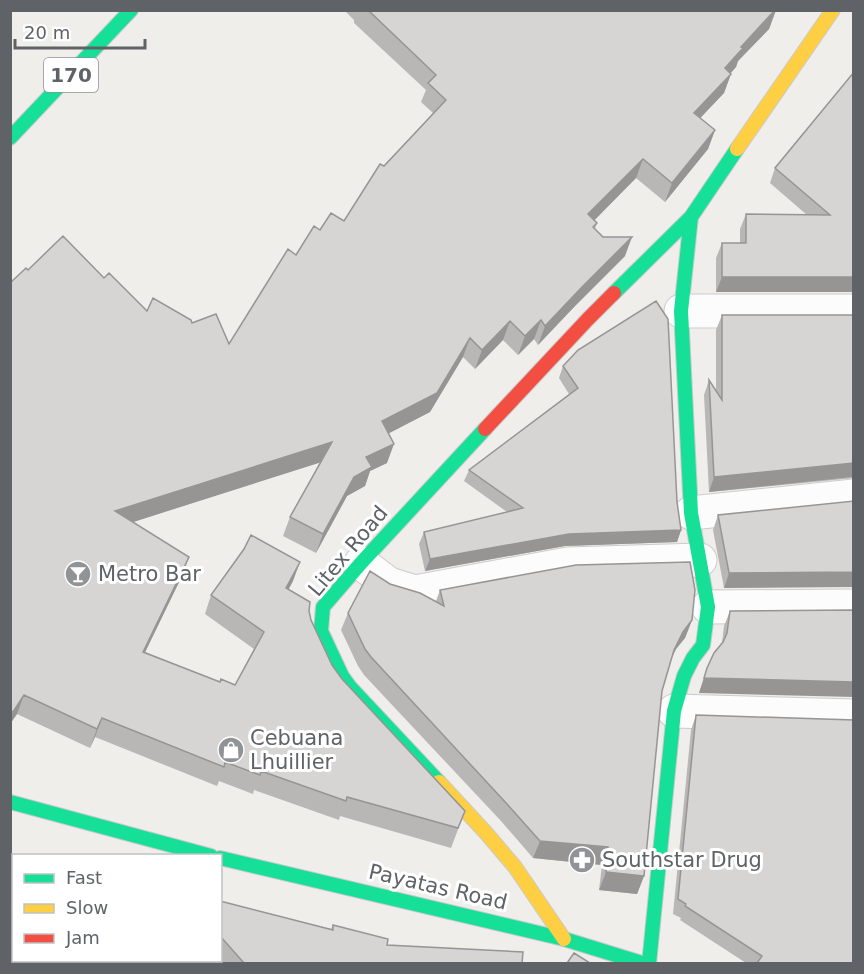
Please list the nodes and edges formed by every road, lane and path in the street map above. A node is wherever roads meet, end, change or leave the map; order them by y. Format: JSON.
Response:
{"nodes":[{"id":1,"x":130,"y":10,"type":"edge"},
{"id":2,"x":833,"y":10,"type":"edge"},
{"id":3,"x":10,"y":138,"type":"edge"},
{"id":4,"x":691,"y":218,"type":"junction"},
{"id":5,"x":854,"y":310,"type":"edge"},
{"id":6,"x":681,"y":311,"type":"junction"},
{"id":7,"x":854,"y":496,"type":"edge"},
{"id":8,"x":691,"y":513,"type":"junction"},
{"id":9,"x":700,"y":560,"type":"junction"},
{"id":10,"x":361,"y":563,"type":"junction"},
{"id":11,"x":854,"y":606,"type":"edge"},
{"id":12,"x":708,"y":607,"type":"junction"},
{"id":13,"x":674,"y":711,"type":"junction"},
{"id":14,"x":854,"y":716,"type":"edge"},
{"id":15,"x":10,"y":802,"type":"edge"},
{"id":16,"x":189,"y":853,"type":"edge"},
{"id":17,"x":222,"y":858,"type":"edge"},
{"id":18,"x":564,"y":939,"type":"junction"},
{"id":19,"x":647,"y":963,"type":"edge"}],
"edges":[{"from":1,"to":3,"type":"street","number":"170"},
{"from":2,"to":4,"type":"street","name":"Litex Road"},
{"from":4,"to":6,"type":"street"},
{"from":4,"to":10,"type":"street","name":"Litex Road"},
{"from":5,"to":6,"type":"street"},
{"from":6,"to":8,"type":"street"},
{"from":7,"to":8,"type":"street"},
{"from":8,"to":9,"type":"street"},
{"from":9,"to":10,"type":"street"},
{"from":9,"to":12,"type":"street"},
{"from":10,"to":18,"type":"street","name":"Litex Road"},
{"from":11,"to":12,"type":"street"},
{"from":12,"to":13,"type":"street"},
{"from":13,"to":14,"type":"street"},
{"from":13,"to":19,"type":"street"},
{"from":15,"to":16,"type":"street"},
{"from":17,"to":18,"type":"street","name":"Payatas Road"},
{"from":18,"to":19,"type":"street","name":"Payatas Road"}]}
